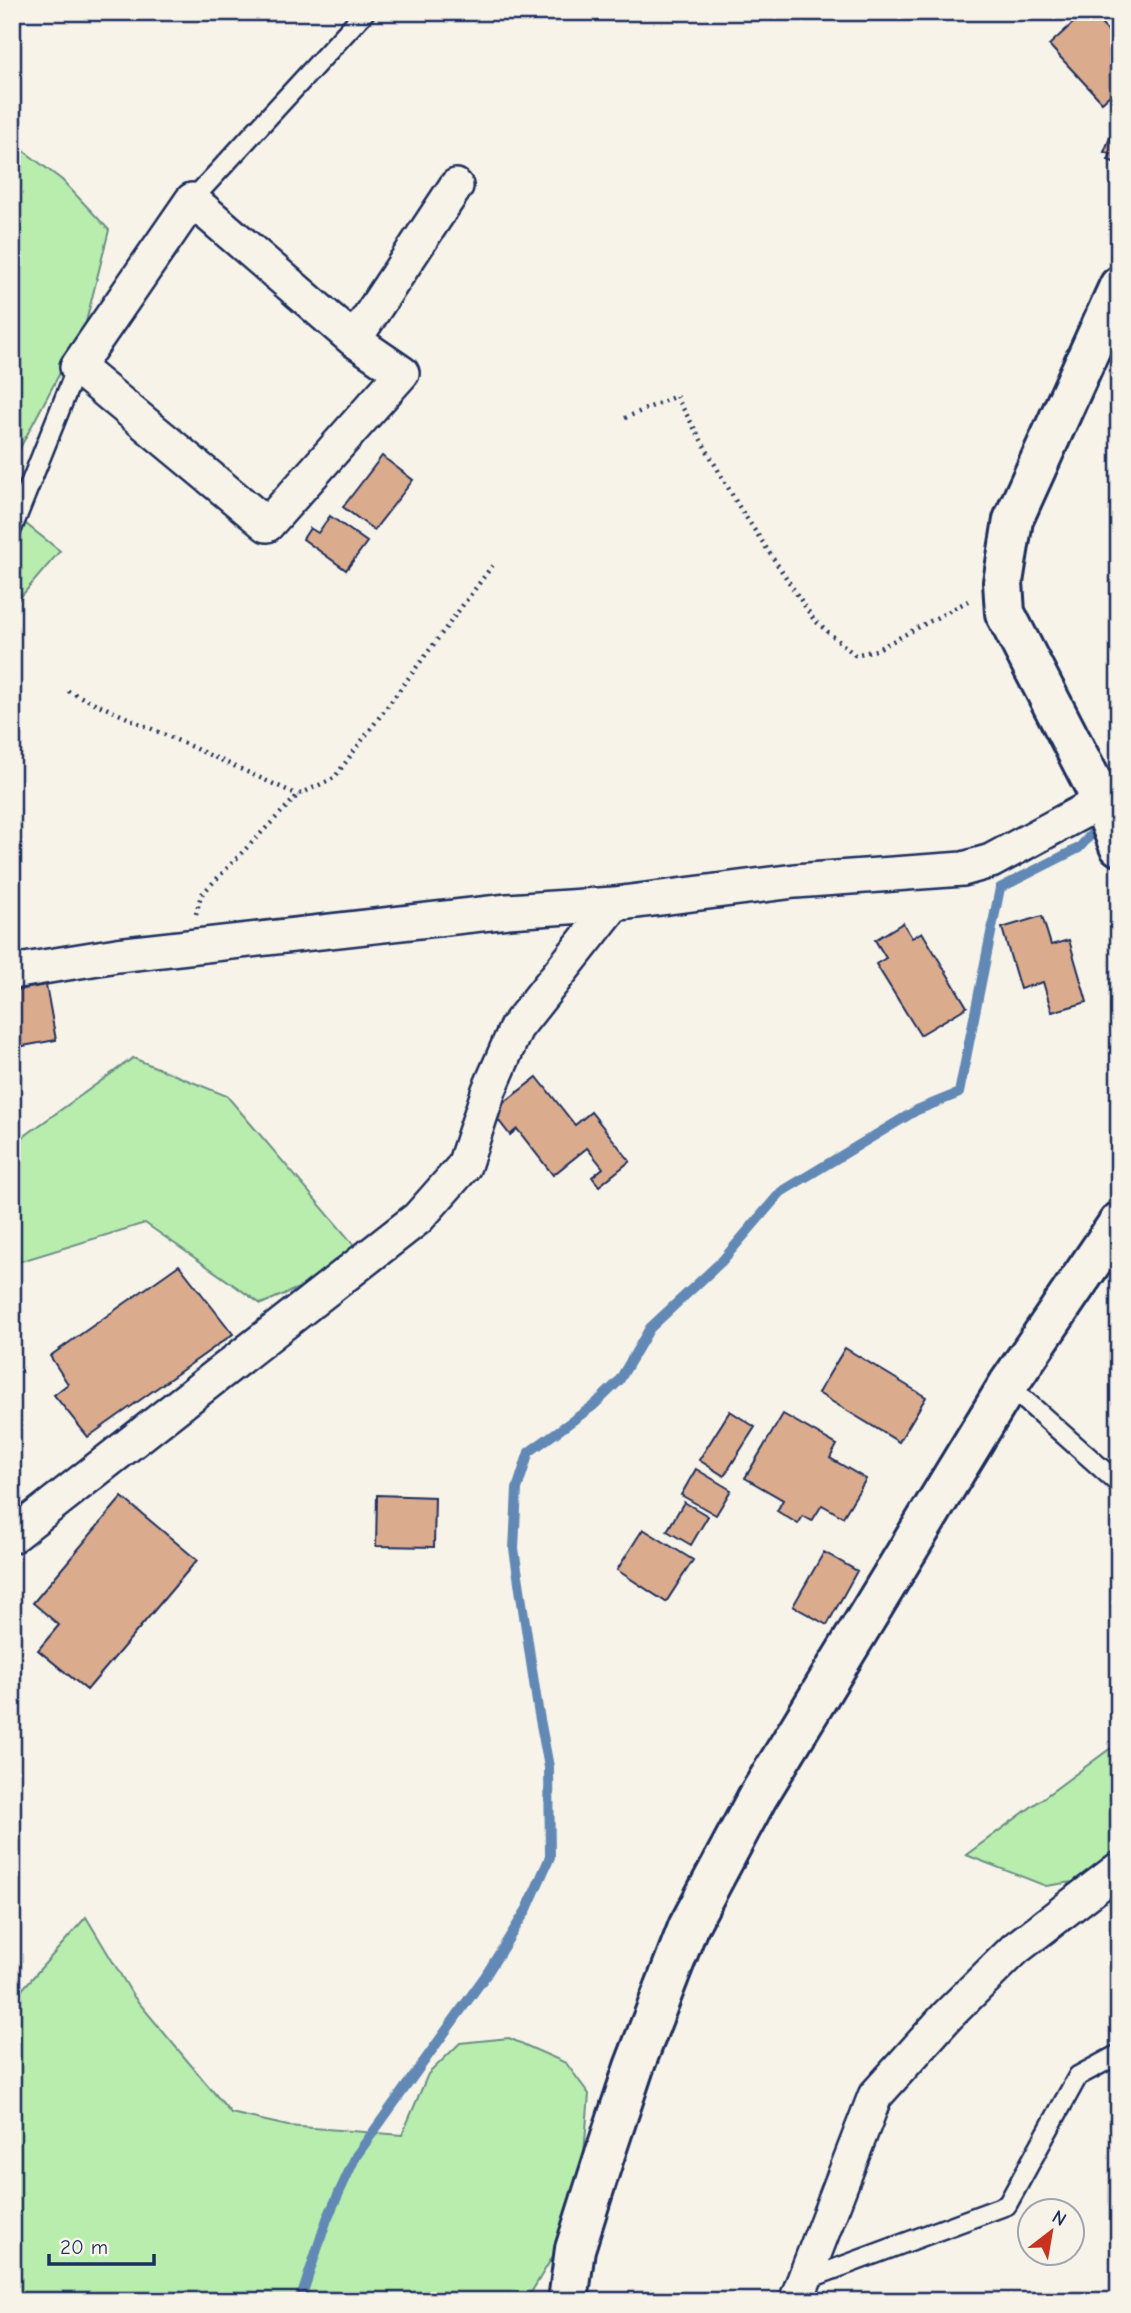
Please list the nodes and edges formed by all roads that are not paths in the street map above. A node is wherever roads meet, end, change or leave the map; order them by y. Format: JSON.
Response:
{"nodes":[{"id":1,"x":365,"y":12,"type":"edge"},
{"id":2,"x":456,"y":186,"type":"dead end"},
{"id":3,"x":192,"y":200,"type":"junction"},
{"id":4,"x":1119,"y":286,"type":"edge"},
{"id":5,"x":355,"y":340,"type":"junction"},
{"id":6,"x":77,"y":367,"type":"junction"},
{"id":7,"x":12,"y":529,"type":"edge"},
{"id":8,"x":1102,"y":801,"type":"junction"},
{"id":9,"x":1119,"y":846,"type":"edge"},
{"id":10,"x":614,"y":904,"type":"junction"},
{"id":11,"x":12,"y":972,"type":"edge"},
{"id":12,"x":1119,"y":1222,"type":"edge"},
{"id":13,"x":1008,"y":1385,"type":"junction"},
{"id":14,"x":1119,"y":1484,"type":"edge"},
{"id":15,"x":12,"y":1536,"type":"edge"},
{"id":16,"x":1119,"y":1869,"type":"edge"},
{"id":17,"x":1119,"y":2053,"type":"edge"},
{"id":18,"x":799,"y":2291,"type":"edge"},
{"id":19,"x":568,"y":2301,"type":"edge"}],
"edges":[{"from":1,"to":3,"type":"lane"},
{"from":2,"to":5,"type":"street"},
{"from":3,"to":5,"type":"street"},
{"from":3,"to":6,"type":"street"},
{"from":4,"to":8,"type":"street"},
{"from":5,"to":6,"type":"street"},
{"from":6,"to":7,"type":"lane"},
{"from":8,"to":9,"type":"street"},
{"from":8,"to":10,"type":"street"},
{"from":10,"to":11,"type":"street"},
{"from":10,"to":15,"type":"street"},
{"from":12,"to":13,"type":"street"},
{"from":13,"to":14,"type":"lane"},
{"from":13,"to":19,"type":"street"},
{"from":16,"to":18,"type":"street"},
{"from":17,"to":18,"type":"lane"}]}
